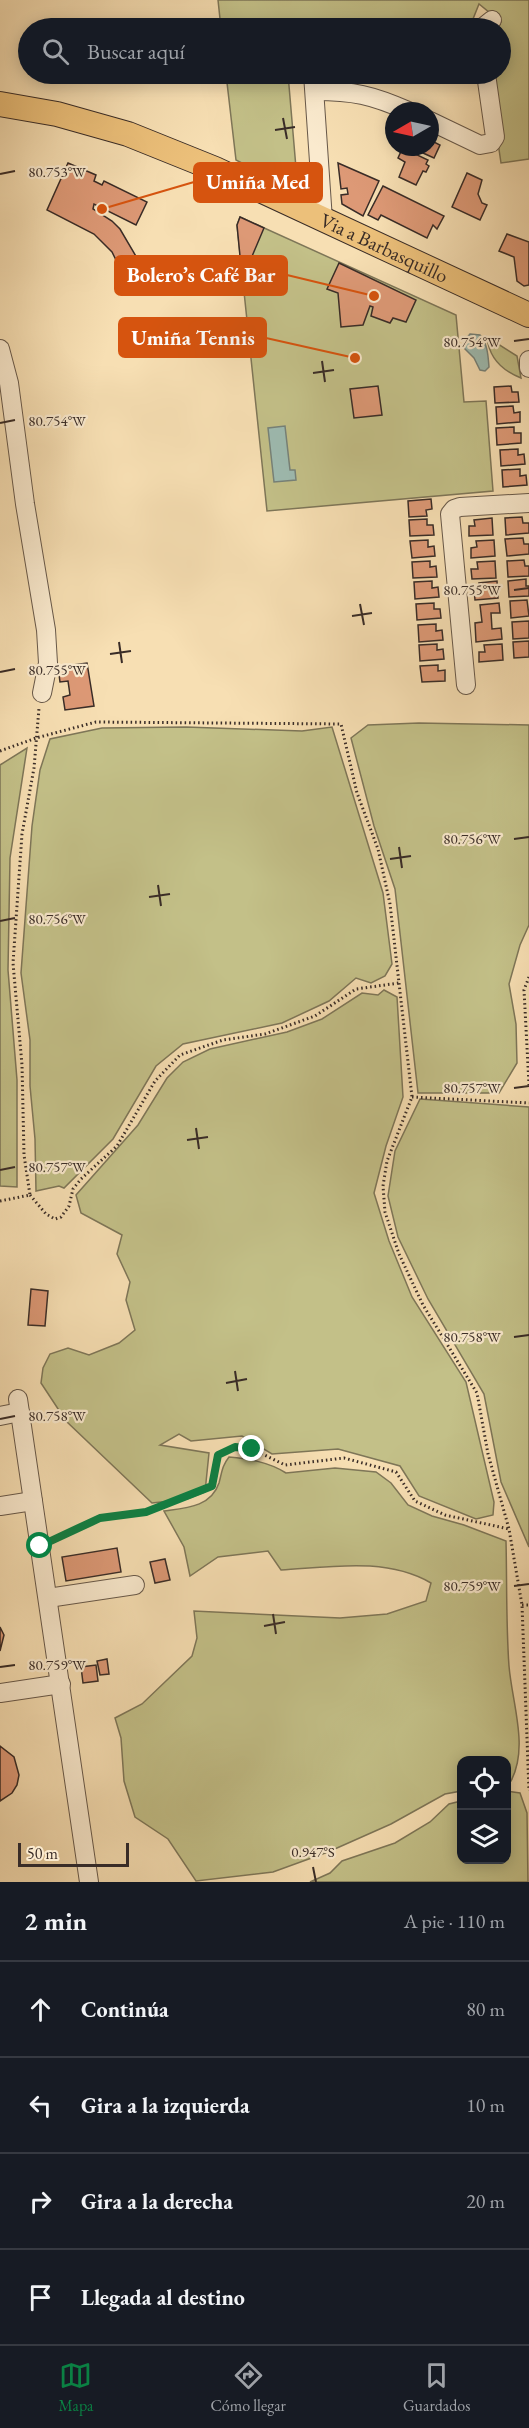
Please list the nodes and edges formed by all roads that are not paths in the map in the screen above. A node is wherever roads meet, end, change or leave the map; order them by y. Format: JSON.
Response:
{"nodes":[{"id":1,"x":314,"y":84,"type":"edge"},
{"id":2,"x":322,"y":84,"type":"edge"},
{"id":3,"x":487,"y":84,"type":"edge"},
{"id":4,"x":387,"y":102,"type":"edge"},
{"id":5,"x":0,"y":104,"type":"edge"},
{"id":6,"x":439,"y":125,"type":"edge"},
{"id":7,"x":323,"y":220,"type":"junction"},
{"id":8,"x":529,"y":315,"type":"edge"},
{"id":9,"x":0,"y":349,"type":"edge"},
{"id":10,"x":529,"y":360,"type":"edge"},
{"id":11,"x":529,"y":368,"type":"edge"},
{"id":12,"x":529,"y":503,"type":"edge"},
{"id":13,"x":466,"y":685,"type":"dead end"},
{"id":14,"x":42,"y":693,"type":"dead end"},
{"id":15,"x":0,"y":1416,"type":"edge"},
{"id":16,"x":33,"y":1501,"type":"junction"},
{"id":17,"x":0,"y":1506,"type":"edge"},
{"id":18,"x":135,"y":1585,"type":"dead end"},
{"id":19,"x":48,"y":1598,"type":"junction"},
{"id":20,"x":61,"y":1684,"type":"junction"},
{"id":21,"x":0,"y":1693,"type":"edge"},
{"id":22,"x":89,"y":1882,"type":"edge"}],
"edges":[{"from":1,"to":7,"type":"street"},
{"from":2,"to":4,"type":"street"},
{"from":3,"to":6,"type":"street"},
{"from":5,"to":7,"type":"main road","name":"Via a Barbasquillo"},
{"from":7,"to":8,"type":"main road","name":"Via a Barbasquillo"},
{"from":9,"to":14,"type":"street"},
{"from":10,"to":11,"type":"street"},
{"from":12,"to":13,"type":"street"},
{"from":15,"to":16,"type":"street"},
{"from":16,"to":17,"type":"street"},
{"from":16,"to":19,"type":"street"},
{"from":18,"to":19,"type":"street"},
{"from":19,"to":20,"type":"street"},
{"from":20,"to":21,"type":"street"},
{"from":20,"to":22,"type":"street"}]}
